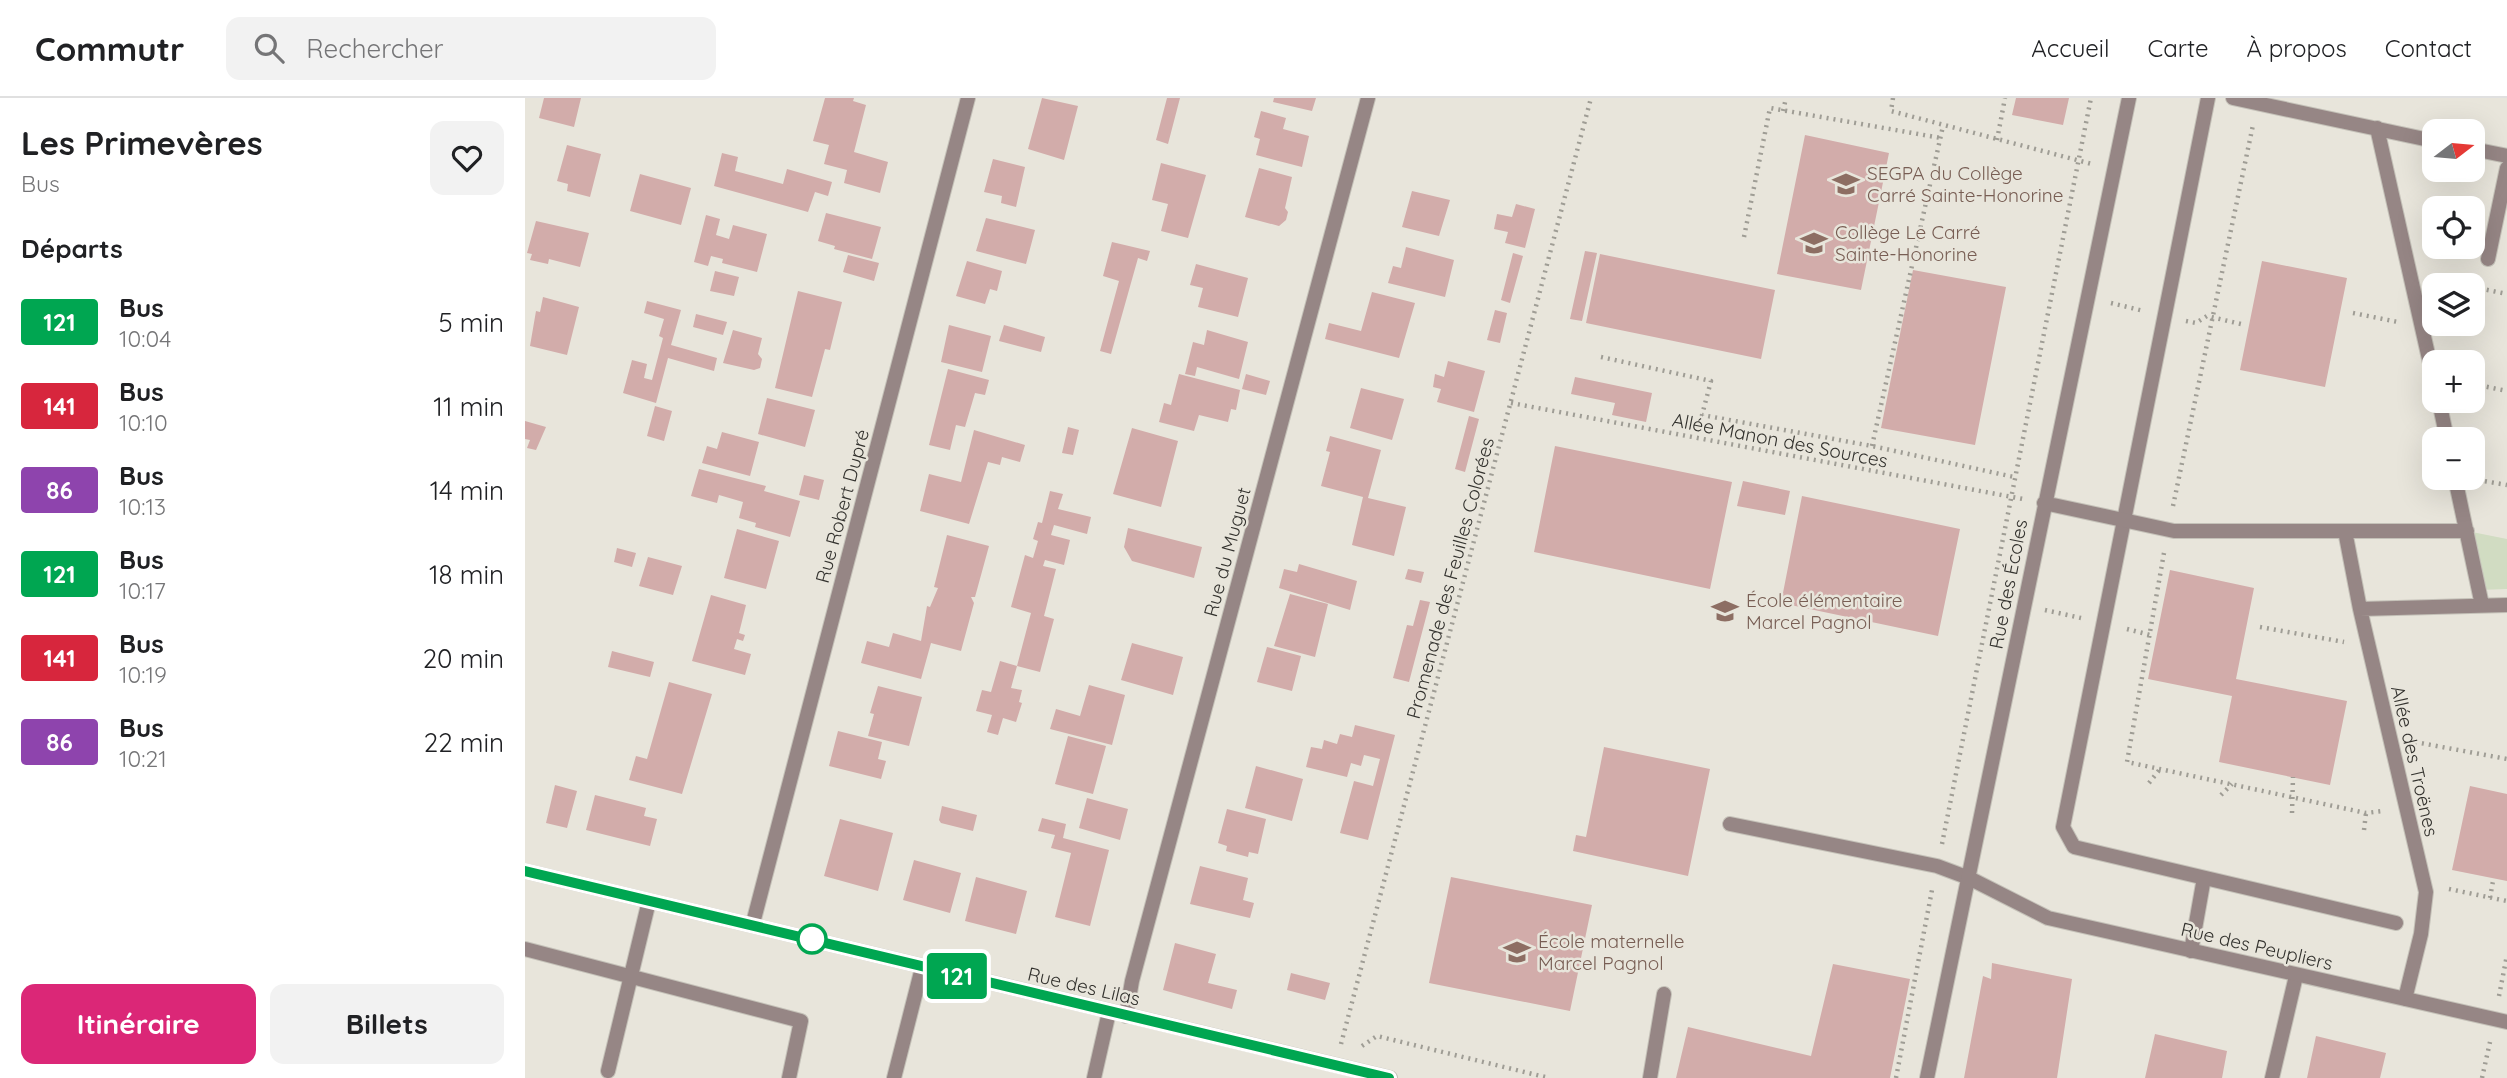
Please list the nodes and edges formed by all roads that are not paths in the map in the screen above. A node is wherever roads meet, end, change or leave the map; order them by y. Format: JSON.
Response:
{"nodes":[{"id":1,"x":968,"y":98,"type":"edge"},
{"id":2,"x":1368,"y":98,"type":"edge"},
{"id":3,"x":2129,"y":98,"type":"edge"},
{"id":4,"x":2208,"y":98,"type":"edge"},
{"id":5,"x":2233,"y":98,"type":"edge"},
{"id":6,"x":2378,"y":128,"type":"junction"},
{"id":7,"x":2422,"y":138,"type":"edge"},
{"id":8,"x":2485,"y":151,"type":"edge"},
{"id":9,"x":2507,"y":156,"type":"edge"},
{"id":10,"x":2507,"y":168,"type":"edge"},
{"id":11,"x":2488,"y":259,"type":"dead end"},
{"id":12,"x":2427,"y":350,"type":"edge"},
{"id":13,"x":2458,"y":490,"type":"edge"},
{"id":14,"x":2044,"y":503,"type":"junction"},
{"id":15,"x":2125,"y":520,"type":"junction"},
{"id":16,"x":2345,"y":531,"type":"junction"},
{"id":17,"x":2467,"y":531,"type":"junction"},
{"id":18,"x":2482,"y":605,"type":"junction"},
{"id":19,"x":2507,"y":605,"type":"edge"},
{"id":20,"x":2360,"y":609,"type":"junction"},
{"id":21,"x":1730,"y":824,"type":"dead end"},
{"id":22,"x":525,"y":871,"type":"edge"},
{"id":23,"x":1969,"y":878,"type":"junction"},
{"id":24,"x":2204,"y":878,"type":"junction"},
{"id":25,"x":649,"y":901,"type":"junction"},
{"id":26,"x":753,"y":923,"type":"junction"},
{"id":27,"x":2396,"y":923,"type":"dead end"},
{"id":28,"x":525,"y":949,"type":"edge"},
{"id":29,"x":2192,"y":951,"type":"junction"},
{"id":30,"x":922,"y":968,"type":"junction"},
{"id":31,"x":631,"y":976,"type":"junction"},
{"id":32,"x":2296,"y":976,"type":"junction"},
{"id":33,"x":1664,"y":994,"type":"dead end"},
{"id":34,"x":2406,"y":999,"type":"junction"},
{"id":35,"x":1109,"y":1012,"type":"junction"},
{"id":36,"x":1126,"y":1016,"type":"junction"},
{"id":37,"x":2501,"y":1021,"type":"edge"},
{"id":38,"x":608,"y":1071,"type":"dead end"},
{"id":39,"x":789,"y":1078,"type":"edge"},
{"id":40,"x":894,"y":1078,"type":"edge"},
{"id":41,"x":1094,"y":1078,"type":"edge"},
{"id":42,"x":1389,"y":1078,"type":"edge"},
{"id":43,"x":1650,"y":1078,"type":"edge"},
{"id":44,"x":1927,"y":1078,"type":"edge"},
{"id":45,"x":2272,"y":1078,"type":"edge"}],
"edges":[{"from":1,"to":26,"type":"street","name":"Rue Robert Dupré"},
{"from":2,"to":36,"type":"street","name":"Rue du Muguet"},
{"from":3,"to":14,"type":"street","name":"Rue des Écoles"},
{"from":4,"to":15,"type":"street"},
{"from":5,"to":6,"type":"street"},
{"from":6,"to":7,"type":"street"},
{"from":6,"to":12,"type":"street"},
{"from":8,"to":9,"type":"street"},
{"from":10,"to":11,"type":"street"},
{"from":13,"to":17,"type":"street"},
{"from":14,"to":15,"type":"street"},
{"from":14,"to":23,"type":"street","name":"Rue des Écoles"},
{"from":15,"to":16,"type":"street"},
{"from":15,"to":24,"type":"street"},
{"from":16,"to":17,"type":"street"},
{"from":16,"to":20,"type":"street","name":"Allée des Troënes"},
{"from":17,"to":18,"type":"street"},
{"from":18,"to":19,"type":"street"},
{"from":18,"to":20,"type":"street"},
{"from":20,"to":34,"type":"street","name":"Allée des Troënes"},
{"from":21,"to":23,"type":"street","name":"Rue des Peupliers"},
{"from":22,"to":25,"type":"street","name":"Rue des Lilas"},
{"from":23,"to":29,"type":"street","name":"Rue des Peupliers"},
{"from":23,"to":44,"type":"street","name":"Rue des Écoles"},
{"from":24,"to":27,"type":"street"},
{"from":24,"to":29,"type":"street"},
{"from":25,"to":26,"type":"street","name":"Rue des Lilas"},
{"from":25,"to":31,"type":"street"},
{"from":26,"to":30,"type":"street","name":"Rue des Lilas"},
{"from":28,"to":31,"type":"street"},
{"from":29,"to":32,"type":"street","name":"Rue des Peupliers"},
{"from":30,"to":35,"type":"street","name":"Rue des Lilas"},
{"from":30,"to":40,"type":"street"},
{"from":31,"to":38,"type":"street"},
{"from":31,"to":39,"type":"street"},
{"from":32,"to":34,"type":"street","name":"Rue des Peupliers"},
{"from":32,"to":45,"type":"street"},
{"from":33,"to":43,"type":"street"},
{"from":34,"to":37,"type":"street","name":"Rue des Peupliers"},
{"from":35,"to":36,"type":"street","name":"Rue des Lilas"},
{"from":35,"to":41,"type":"street"},
{"from":36,"to":42,"type":"street","name":"Rue des Lilas"}]}
